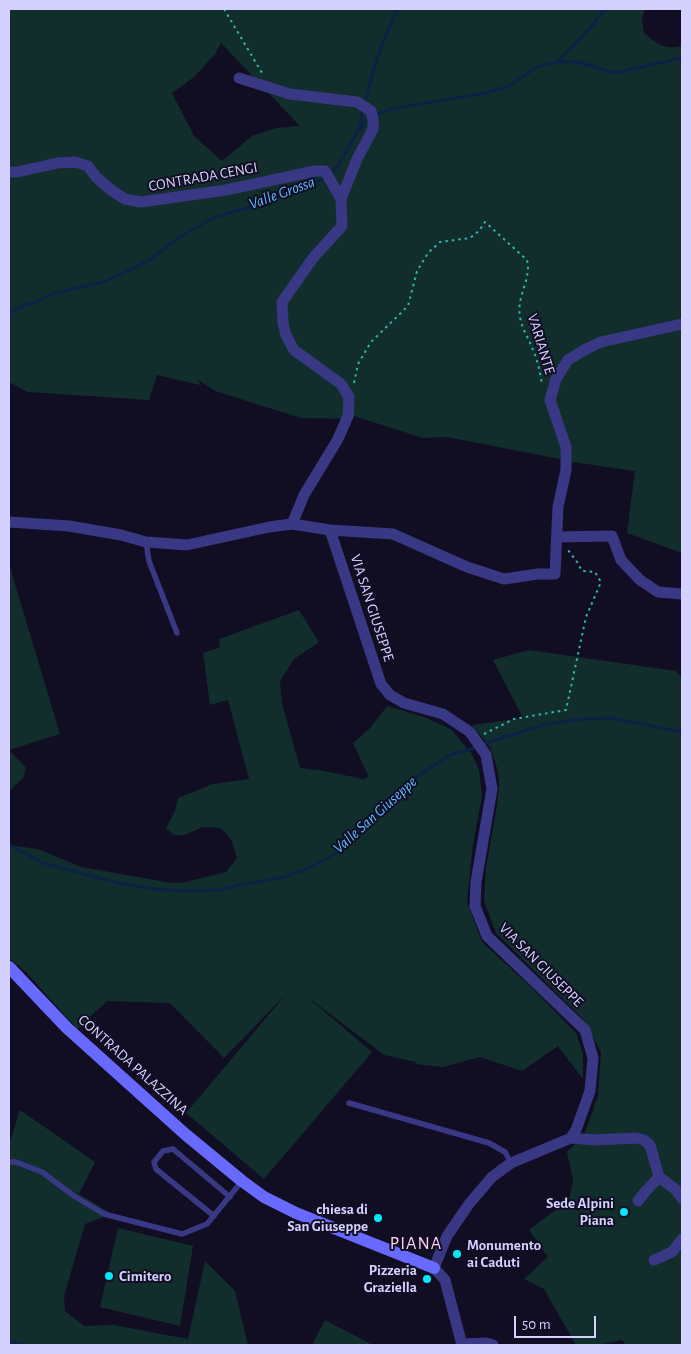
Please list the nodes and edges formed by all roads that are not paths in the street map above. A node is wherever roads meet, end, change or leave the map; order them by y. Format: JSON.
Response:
{"nodes":[{"id":1,"x":239,"y":78,"type":"dead end"},
{"id":2,"x":9,"y":172,"type":"edge"},
{"id":3,"x":341,"y":199,"type":"junction"},
{"id":4,"x":682,"y":324,"type":"edge"},
{"id":5,"x":9,"y":522,"type":"edge"},
{"id":6,"x":292,"y":524,"type":"junction"},
{"id":7,"x":330,"y":530,"type":"junction"},
{"id":8,"x":557,"y":537,"type":"junction"},
{"id":9,"x":146,"y":542,"type":"junction"},
{"id":10,"x":682,"y":594,"type":"edge"},
{"id":11,"x":177,"y":633,"type":"dead end"},
{"id":12,"x":9,"y":966,"type":"edge"},
{"id":13,"x":349,"y":1103,"type":"dead end"},
{"id":14,"x":571,"y":1138,"type":"junction"},
{"id":15,"x":9,"y":1162,"type":"edge"},
{"id":16,"x":511,"y":1163,"type":"junction"},
{"id":17,"x":659,"y":1178,"type":"junction"},
{"id":18,"x":242,"y":1181,"type":"junction"},
{"id":19,"x":230,"y":1196,"type":"junction"},
{"id":20,"x":682,"y":1198,"type":"edge"},
{"id":21,"x":638,"y":1201,"type":"dead end"},
{"id":22,"x":214,"y":1216,"type":"junction"},
{"id":23,"x":682,"y":1239,"type":"edge"},
{"id":24,"x":654,"y":1260,"type":"dead end"},
{"id":25,"x":434,"y":1268,"type":"junction"},
{"id":26,"x":462,"y":1345,"type":"edge"},
{"id":27,"x":493,"y":1345,"type":"edge"}],
"edges":[{"from":1,"to":3,"type":"street"},
{"from":2,"to":3,"type":"street","name":"CONTRADA CENGI"},
{"from":3,"to":6,"type":"street"},
{"from":4,"to":8,"type":"street"},
{"from":5,"to":9,"type":"street"},
{"from":6,"to":7,"type":"street"},
{"from":6,"to":9,"type":"street"},
{"from":7,"to":8,"type":"street"},
{"from":7,"to":14,"type":"street","name":"VIA SAN GIUSEPPE"},
{"from":8,"to":10,"type":"street"},
{"from":9,"to":11,"type":"lane"},
{"from":12,"to":18,"type":"street","name":"CONTRADA PALAZZINA"},
{"from":13,"to":16,"type":"lane"},
{"from":14,"to":16,"type":"street"},
{"from":14,"to":17,"type":"street"},
{"from":15,"to":22,"type":"lane"},
{"from":16,"to":25,"type":"street"},
{"from":17,"to":20,"type":"street"},
{"from":17,"to":21,"type":"street"},
{"from":18,"to":19,"type":"lane"},
{"from":18,"to":25,"type":"street","name":"CONTRADA PALAZZINA"},
{"from":19,"to":22,"type":"lane"},
{"from":19,"to":22,"type":"lane"},
{"from":23,"to":24,"type":"street"},
{"from":25,"to":26,"type":"street"},
{"from":26,"to":27,"type":"street"}]}
